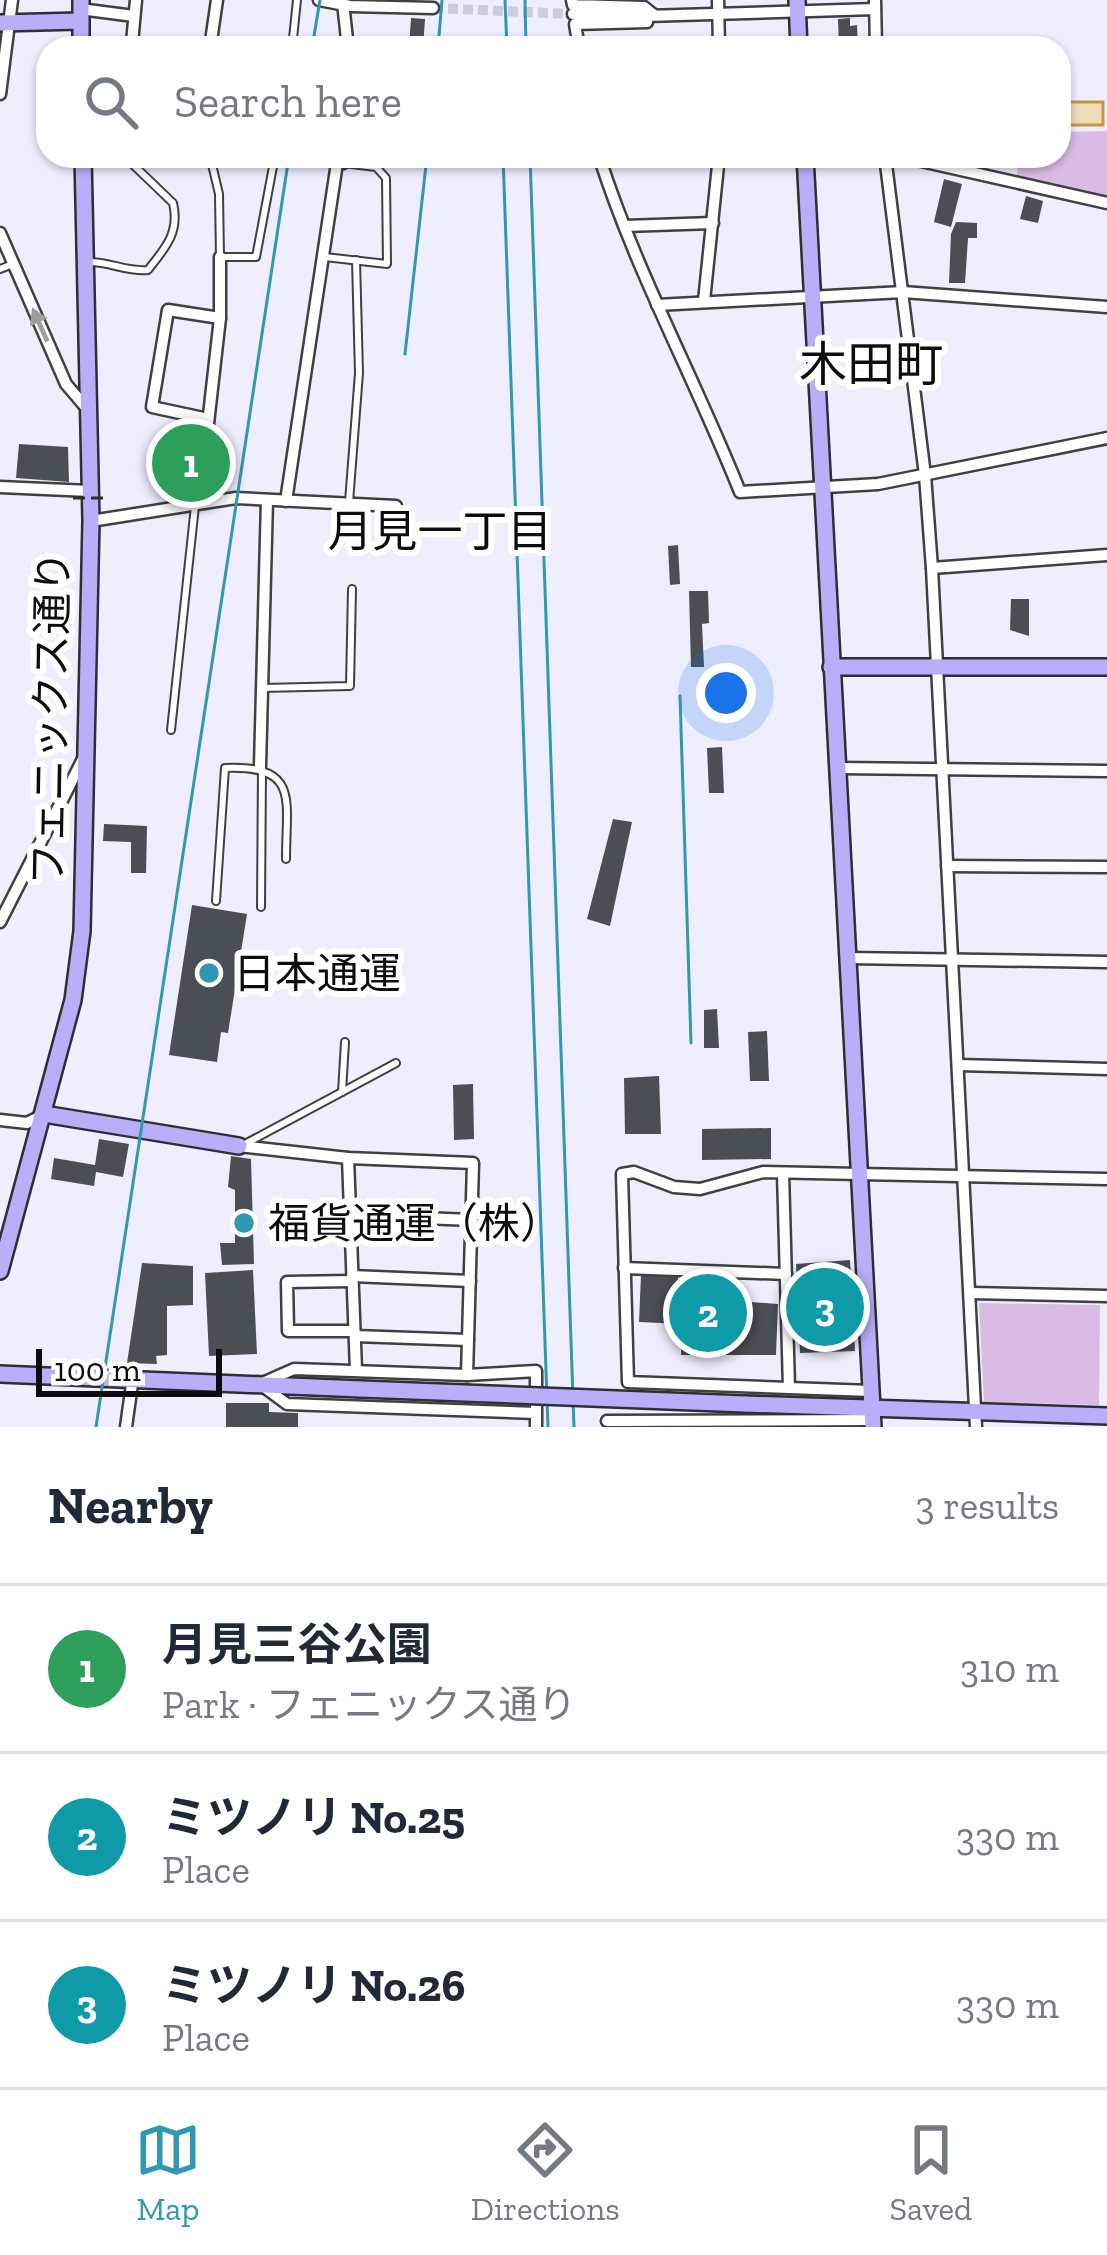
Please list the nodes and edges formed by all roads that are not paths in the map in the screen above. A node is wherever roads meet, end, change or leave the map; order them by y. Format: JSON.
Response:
{"nodes":[{"id":1,"x":12,"y":0,"type":"edge"},
{"id":2,"x":136,"y":0,"type":"edge"},
{"id":3,"x":217,"y":0,"type":"edge"},
{"id":4,"x":297,"y":0,"type":"edge"},
{"id":5,"x":319,"y":0,"type":"edge"},
{"id":6,"x":344,"y":2,"type":"edge"},
{"id":7,"x":875,"y":4,"type":"edge"},
{"id":8,"x":718,"y":6,"type":"edge"},
{"id":9,"x":797,"y":6,"type":"edge"},
{"id":10,"x":572,"y":7,"type":"tunnel mouth"},
{"id":11,"x":433,"y":8,"type":"dead end"},
{"id":12,"x":80,"y":10,"type":"edge"},
{"id":13,"x":134,"y":16,"type":"junction"},
{"id":14,"x":654,"y":16,"type":"junction"},
{"id":15,"x":4,"y":23,"type":"edge"},
{"id":16,"x":133,"y":36,"type":"edge"},
{"id":17,"x":212,"y":36,"type":"edge"},
{"id":18,"x":293,"y":36,"type":"edge"},
{"id":19,"x":347,"y":36,"type":"edge"},
{"id":20,"x":577,"y":36,"type":"edge"},
{"id":21,"x":719,"y":36,"type":"edge"},
{"id":22,"x":798,"y":36,"type":"edge"},
{"id":23,"x":876,"y":36,"type":"edge"},
{"id":24,"x":0,"y":94,"type":"edge"},
{"id":25,"x":83,"y":168,"type":"edge"},
{"id":26,"x":137,"y":168,"type":"edge"},
{"id":27,"x":213,"y":168,"type":"edge"},
{"id":28,"x":273,"y":168,"type":"edge"},
{"id":29,"x":336,"y":168,"type":"edge"},
{"id":30,"x":377,"y":168,"type":"edge"},
{"id":31,"x":603,"y":168,"type":"edge"},
{"id":32,"x":718,"y":168,"type":"edge"},
{"id":33,"x":806,"y":168,"type":"edge"},
{"id":34,"x":887,"y":168,"type":"edge"},
{"id":35,"x":952,"y":168,"type":"edge"},
{"id":36,"x":1107,"y":203,"type":"edge"},
{"id":37,"x":713,"y":224,"type":"junction"},
{"id":38,"x":625,"y":226,"type":"junction"},
{"id":39,"x":0,"y":233,"type":"edge"},
{"id":40,"x":321,"y":256,"type":"junction"},
{"id":41,"x":220,"y":257,"type":"junction"},
{"id":42,"x":356,"y":260,"type":"junction"},
{"id":43,"x":85,"y":262,"type":"junction"},
{"id":44,"x":6,"y":267,"type":"edge"},
{"id":45,"x":903,"y":292,"type":"junction"},
{"id":46,"x":812,"y":298,"type":"junction"},
{"id":47,"x":704,"y":302,"type":"junction"},
{"id":48,"x":658,"y":305,"type":"junction"},
{"id":49,"x":1107,"y":308,"type":"edge"},
{"id":50,"x":220,"y":318,"type":"junction"},
{"id":51,"x":88,"y":411,"type":"junction"},
{"id":52,"x":208,"y":419,"type":"junction"},
{"id":53,"x":1107,"y":438,"type":"edge"},
{"id":54,"x":925,"y":475,"type":"junction"},
{"id":55,"x":822,"y":487,"type":"junction"},
{"id":56,"x":0,"y":488,"type":"edge"},
{"id":57,"x":97,"y":494,"type":"junction"},
{"id":58,"x":267,"y":500,"type":"junction"},
{"id":59,"x":286,"y":501,"type":"junction"},
{"id":60,"x":197,"y":503,"type":"junction"},
{"id":61,"x":349,"y":504,"type":"junction"},
{"id":62,"x":397,"y":506,"type":"dead end"},
{"id":63,"x":91,"y":521,"type":"junction"},
{"id":64,"x":1107,"y":555,"type":"edge"},
{"id":65,"x":932,"y":568,"type":"junction"},
{"id":66,"x":352,"y":589,"type":"dead end"},
{"id":67,"x":936,"y":666,"type":"junction"},
{"id":68,"x":831,"y":667,"type":"junction"},
{"id":69,"x":1107,"y":668,"type":"edge"},
{"id":70,"x":262,"y":688,"type":"junction"},
{"id":71,"x":171,"y":730,"type":"dead end"},
{"id":72,"x":85,"y":754,"type":"junction"},
{"id":73,"x":261,"y":767,"type":"junction"},
{"id":74,"x":942,"y":767,"type":"junction"},
{"id":75,"x":837,"y":768,"type":"junction"},
{"id":76,"x":1107,"y":770,"type":"edge"},
{"id":77,"x":286,"y":859,"type":"dead end"},
{"id":78,"x":947,"y":866,"type":"junction"},
{"id":79,"x":1107,"y":867,"type":"edge"},
{"id":80,"x":216,"y":901,"type":"dead end"},
{"id":81,"x":261,"y":907,"type":"dead end"},
{"id":82,"x":0,"y":922,"type":"edge"},
{"id":83,"x":848,"y":958,"type":"junction"},
{"id":84,"x":952,"y":958,"type":"junction"},
{"id":85,"x":1107,"y":962,"type":"edge"},
{"id":86,"x":345,"y":1042,"type":"dead end"},
{"id":87,"x":396,"y":1063,"type":"dead end"},
{"id":88,"x":958,"y":1065,"type":"junction"},
{"id":89,"x":1107,"y":1069,"type":"edge"},
{"id":90,"x":343,"y":1092,"type":"junction"},
{"id":91,"x":44,"y":1114,"type":"junction"},
{"id":92,"x":0,"y":1120,"type":"edge"},
{"id":93,"x":239,"y":1146,"type":"junction"},
{"id":94,"x":348,"y":1158,"type":"junction"},
{"id":95,"x":783,"y":1173,"type":"junction"},
{"id":96,"x":859,"y":1174,"type":"junction"},
{"id":97,"x":964,"y":1176,"type":"junction"},
{"id":98,"x":1107,"y":1179,"type":"edge"},
{"id":99,"x":349,"y":1215,"type":"junction"},
{"id":100,"x":472,"y":1220,"type":"junction"},
{"id":101,"x":623,"y":1268,"type":"junction"},
{"id":102,"x":0,"y":1271,"type":"edge"},
{"id":103,"x":786,"y":1274,"type":"junction"},
{"id":104,"x":352,"y":1279,"type":"junction"},
{"id":105,"x":470,"y":1281,"type":"junction"},
{"id":106,"x":970,"y":1293,"type":"junction"},
{"id":107,"x":1107,"y":1296,"type":"edge"},
{"id":108,"x":354,"y":1333,"type":"junction"},
{"id":109,"x":468,"y":1340,"type":"junction"},
{"id":110,"x":356,"y":1370,"type":"junction"},
{"id":111,"x":0,"y":1374,"type":"edge"},
{"id":112,"x":467,"y":1375,"type":"junction"},
{"id":113,"x":133,"y":1377,"type":"junction"},
{"id":114,"x":260,"y":1384,"type":"junction"},
{"id":115,"x":789,"y":1388,"type":"junction"},
{"id":116,"x":427,"y":1410,"type":"junction"},
{"id":117,"x":872,"y":1411,"type":"edge"},
{"id":118,"x":1107,"y":1416,"type":"edge"},
{"id":119,"x":975,"y":1419,"type":"edge"},
{"id":120,"x":536,"y":1420,"type":"edge"},
{"id":121,"x":607,"y":1421,"type":"dead end"},
{"id":122,"x":795,"y":1425,"type":"edge"},
{"id":123,"x":126,"y":1427,"type":"edge"},
{"id":124,"x":428,"y":1427,"type":"edge"}],
"edges":[{"from":1,"to":15,"type":"street"},
{"from":2,"to":13,"type":"street"},
{"from":3,"to":17,"type":"street"},
{"from":4,"to":18,"type":"lane"},
{"from":5,"to":6,"type":"street"},
{"from":6,"to":11,"type":"street"},
{"from":6,"to":19,"type":"street"},
{"from":7,"to":9,"type":"street"},
{"from":7,"to":23,"type":"street"},
{"from":8,"to":9,"type":"street"},
{"from":8,"to":14,"type":"street"},
{"from":8,"to":21,"type":"street"},
{"from":9,"to":22,"type":"street"},
{"from":10,"to":14,"type":"street"},
{"from":12,"to":13,"type":"street"},
{"from":12,"to":15,"type":"street"},
{"from":13,"to":16,"type":"street"},
{"from":14,"to":20,"type":"street"},
{"from":15,"to":24,"type":"street"},
{"from":25,"to":43,"type":"street","name":"フェニックス通り"},
{"from":26,"to":43,"type":"lane"},
{"from":27,"to":41,"type":"lane"},
{"from":28,"to":41,"type":"lane"},
{"from":29,"to":40,"type":"street"},
{"from":30,"to":42,"type":"lane"},
{"from":31,"to":38,"type":"street"},
{"from":32,"to":37,"type":"street"},
{"from":33,"to":46,"type":"street"},
{"from":34,"to":45,"type":"street"},
{"from":35,"to":36,"type":"street"},
{"from":37,"to":38,"type":"street"},
{"from":37,"to":47,"type":"street"},
{"from":38,"to":48,"type":"street"},
{"from":39,"to":44,"type":"street"},
{"from":40,"to":42,"type":"lane"},
{"from":40,"to":59,"type":"street"},
{"from":41,"to":50,"type":"street"},
{"from":42,"to":61,"type":"lane"},
{"from":43,"to":51,"type":"street","name":"フェニックス通り"},
{"from":51,"to":44,"type":"street","one_way":true},
{"from":45,"to":46,"type":"street"},
{"from":45,"to":49,"type":"street"},
{"from":45,"to":54,"type":"street"},
{"from":46,"to":47,"type":"street"},
{"from":46,"to":55,"type":"street"},
{"from":47,"to":48,"type":"street"},
{"from":48,"to":55,"type":"street"},
{"from":50,"to":52,"type":"street"},
{"from":50,"to":52,"type":"street"},
{"from":51,"to":57,"type":"street","name":"フェニックス通り"},
{"from":52,"to":60,"type":"street"},
{"from":53,"to":54,"type":"street"},
{"from":54,"to":55,"type":"street"},
{"from":54,"to":65,"type":"street"},
{"from":55,"to":68,"type":"street"},
{"from":56,"to":57,"type":"street"},
{"from":57,"to":63,"type":"street","name":"フェニックス通り"},
{"from":58,"to":59,"type":"street"},
{"from":58,"to":60,"type":"street"},
{"from":58,"to":70,"type":"street"},
{"from":59,"to":61,"type":"street"},
{"from":60,"to":63,"type":"street"},
{"from":60,"to":71,"type":"lane"},
{"from":61,"to":62,"type":"street"},
{"from":63,"to":72,"type":"street","name":"フェニックス通り"},
{"from":64,"to":65,"type":"street"},
{"from":65,"to":67,"type":"street"},
{"from":66,"to":70,"type":"lane"},
{"from":67,"to":68,"type":"street"},
{"from":67,"to":69,"type":"street"},
{"from":67,"to":74,"type":"street"},
{"from":68,"to":75,"type":"street"},
{"from":70,"to":73,"type":"street"},
{"from":72,"to":82,"type":"street"},
{"from":72,"to":91,"type":"street","name":"フェニックス通り"},
{"from":73,"to":77,"type":"lane"},
{"from":73,"to":80,"type":"lane"},
{"from":73,"to":81,"type":"lane"},
{"from":74,"to":75,"type":"street"},
{"from":74,"to":76,"type":"street"},
{"from":74,"to":78,"type":"street"},
{"from":75,"to":83,"type":"street"},
{"from":78,"to":79,"type":"street"},
{"from":78,"to":84,"type":"street"},
{"from":83,"to":84,"type":"street"},
{"from":83,"to":96,"type":"street"},
{"from":84,"to":85,"type":"street"},
{"from":84,"to":88,"type":"street"},
{"from":86,"to":90,"type":"lane"},
{"from":87,"to":90,"type":"lane"},
{"from":88,"to":89,"type":"street"},
{"from":88,"to":97,"type":"street"},
{"from":90,"to":93,"type":"lane"},
{"from":91,"to":92,"type":"street"},
{"from":91,"to":93,"type":"street"},
{"from":91,"to":102,"type":"street","name":"フェニックス通り"},
{"from":93,"to":94,"type":"street"},
{"from":94,"to":99,"type":"street"},
{"from":94,"to":100,"type":"street"},
{"from":95,"to":96,"type":"street"},
{"from":95,"to":101,"type":"street"},
{"from":95,"to":103,"type":"street"},
{"from":96,"to":97,"type":"street"},
{"from":96,"to":117,"type":"street"},
{"from":97,"to":98,"type":"street"},
{"from":97,"to":106,"type":"street"},
{"from":99,"to":100,"type":"street"},
{"from":99,"to":104,"type":"street"},
{"from":100,"to":105,"type":"street"},
{"from":101,"to":103,"type":"street"},
{"from":101,"to":115,"type":"street"},
{"from":103,"to":115,"type":"street"},
{"from":104,"to":105,"type":"street"},
{"from":104,"to":108,"type":"street"},
{"from":104,"to":108,"type":"street"},
{"from":105,"to":109,"type":"street"},
{"from":106,"to":107,"type":"street"},
{"from":106,"to":119,"type":"street"},
{"from":108,"to":109,"type":"street"},
{"from":108,"to":110,"type":"street"},
{"from":109,"to":112,"type":"street"},
{"from":110,"to":112,"type":"street"},
{"from":110,"to":114,"type":"street"},
{"from":111,"to":113,"type":"street"},
{"from":112,"to":120,"type":"street"},
{"from":113,"to":114,"type":"street"},
{"from":113,"to":123,"type":"street"},
{"from":114,"to":116,"type":"street"},
{"from":114,"to":117,"type":"street","bridge":true},
{"from":115,"to":117,"type":"street"},
{"from":116,"to":120,"type":"street"},
{"from":116,"to":124,"type":"street"},
{"from":117,"to":119,"type":"street"},
{"from":117,"to":122,"type":"street"},
{"from":118,"to":119,"type":"street"},
{"from":121,"to":122,"type":"street"}]}
